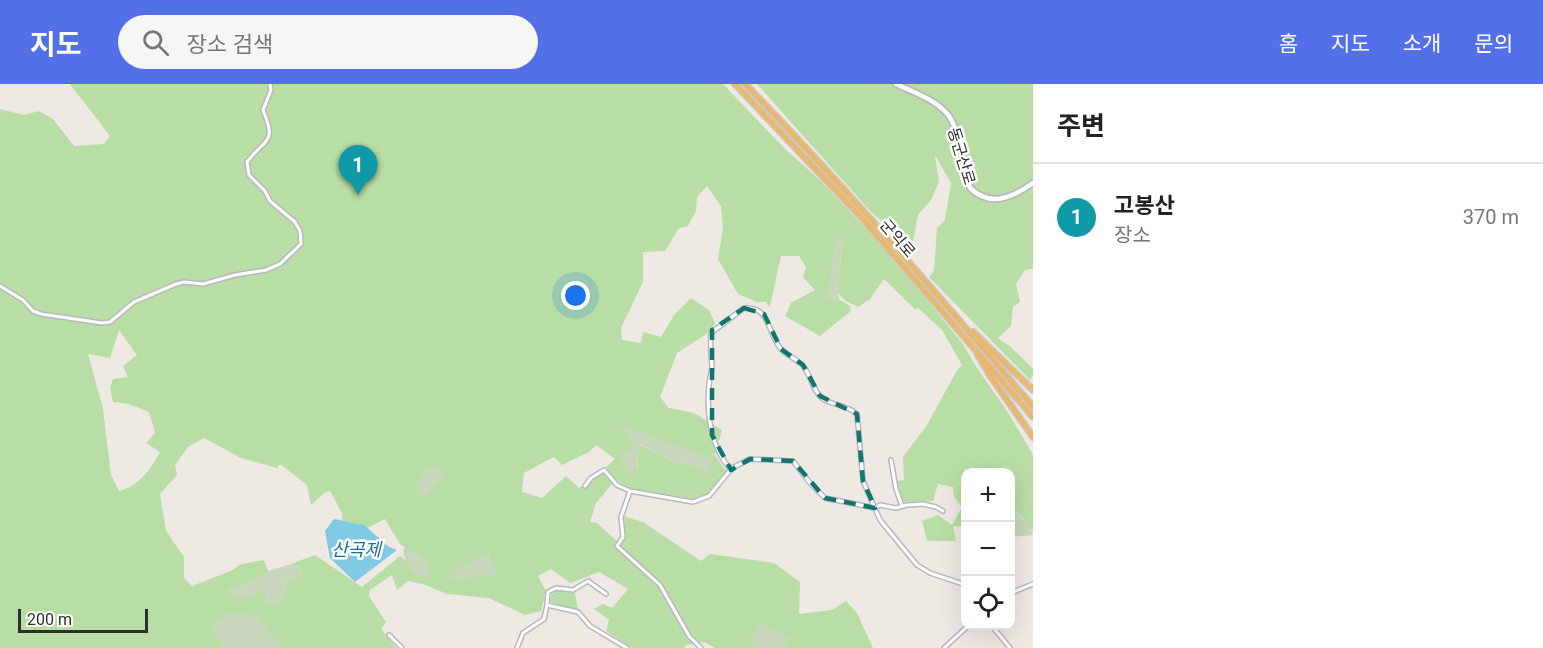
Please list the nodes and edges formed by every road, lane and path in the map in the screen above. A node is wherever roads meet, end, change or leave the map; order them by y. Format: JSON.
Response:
{"nodes":[{"id":1,"x":270,"y":84,"type":"edge"},
{"id":2,"x":735,"y":84,"type":"edge"},
{"id":3,"x":745,"y":84,"type":"edge"},
{"id":4,"x":896,"y":84,"type":"edge"},
{"id":5,"x":1033,"y":183,"type":"edge"},
{"id":6,"x":0,"y":286,"type":"edge"},
{"id":7,"x":958,"y":319,"type":"junction"},
{"id":8,"x":971,"y":344,"type":"junction"},
{"id":9,"x":1033,"y":390,"type":"edge"},
{"id":10,"x":1033,"y":407,"type":"edge"},
{"id":11,"x":1033,"y":417,"type":"edge"},
{"id":12,"x":1033,"y":436,"type":"edge"},
{"id":13,"x":891,"y":460,"type":"dead end"},
{"id":14,"x":731,"y":470,"type":"junction"},
{"id":15,"x":585,"y":486,"type":"dead end"},
{"id":16,"x":630,"y":491,"type":"junction"},
{"id":17,"x":902,"y":506,"type":"junction"},
{"id":18,"x":874,"y":508,"type":"junction"},
{"id":19,"x":943,"y":511,"type":"dead end"},
{"id":20,"x":961,"y":583,"type":"edge"},
{"id":21,"x":1033,"y":584,"type":"edge"},
{"id":22,"x":1015,"y":591,"type":"edge"},
{"id":23,"x":606,"y":594,"type":"dead end"},
{"id":24,"x":547,"y":605,"type":"junction"},
{"id":25,"x":964,"y":630,"type":"edge"},
{"id":26,"x":995,"y":630,"type":"edge"},
{"id":27,"x":388,"y":635,"type":"dead end"},
{"id":28,"x":402,"y":648,"type":"edge"},
{"id":29,"x":517,"y":648,"type":"edge"},
{"id":30,"x":627,"y":648,"type":"edge"},
{"id":31,"x":701,"y":648,"type":"edge"},
{"id":32,"x":944,"y":648,"type":"edge"},
{"id":33,"x":1010,"y":648,"type":"edge"}],
"edges":[{"from":1,"to":6,"type":"street"},
{"from":2,"to":8,"type":"highway","name":"군익로"},
{"from":3,"to":7,"type":"highway","name":"군익로"},
{"from":4,"to":5,"type":"street","name":"동군산로"},
{"from":7,"to":9,"type":"highway"},
{"from":7,"to":10,"type":"highway","name":"군익로"},
{"from":8,"to":11,"type":"highway","name":"군익로"},
{"from":8,"to":12,"type":"highway"},
{"from":13,"to":17,"type":"street"},
{"from":14,"to":16,"type":"street"},
{"from":14,"to":18,"type":"street"},
{"from":14,"to":18,"type":"street"},
{"from":15,"to":16,"type":"street"},
{"from":16,"to":31,"type":"street"},
{"from":17,"to":18,"type":"street"},
{"from":17,"to":19,"type":"street"},
{"from":18,"to":20,"type":"street"},
{"from":21,"to":22,"type":"street"},
{"from":23,"to":24,"type":"street"},
{"from":24,"to":29,"type":"street"},
{"from":24,"to":30,"type":"street"},
{"from":25,"to":32,"type":"street"},
{"from":26,"to":33,"type":"street"},
{"from":27,"to":28,"type":"street"}]}
